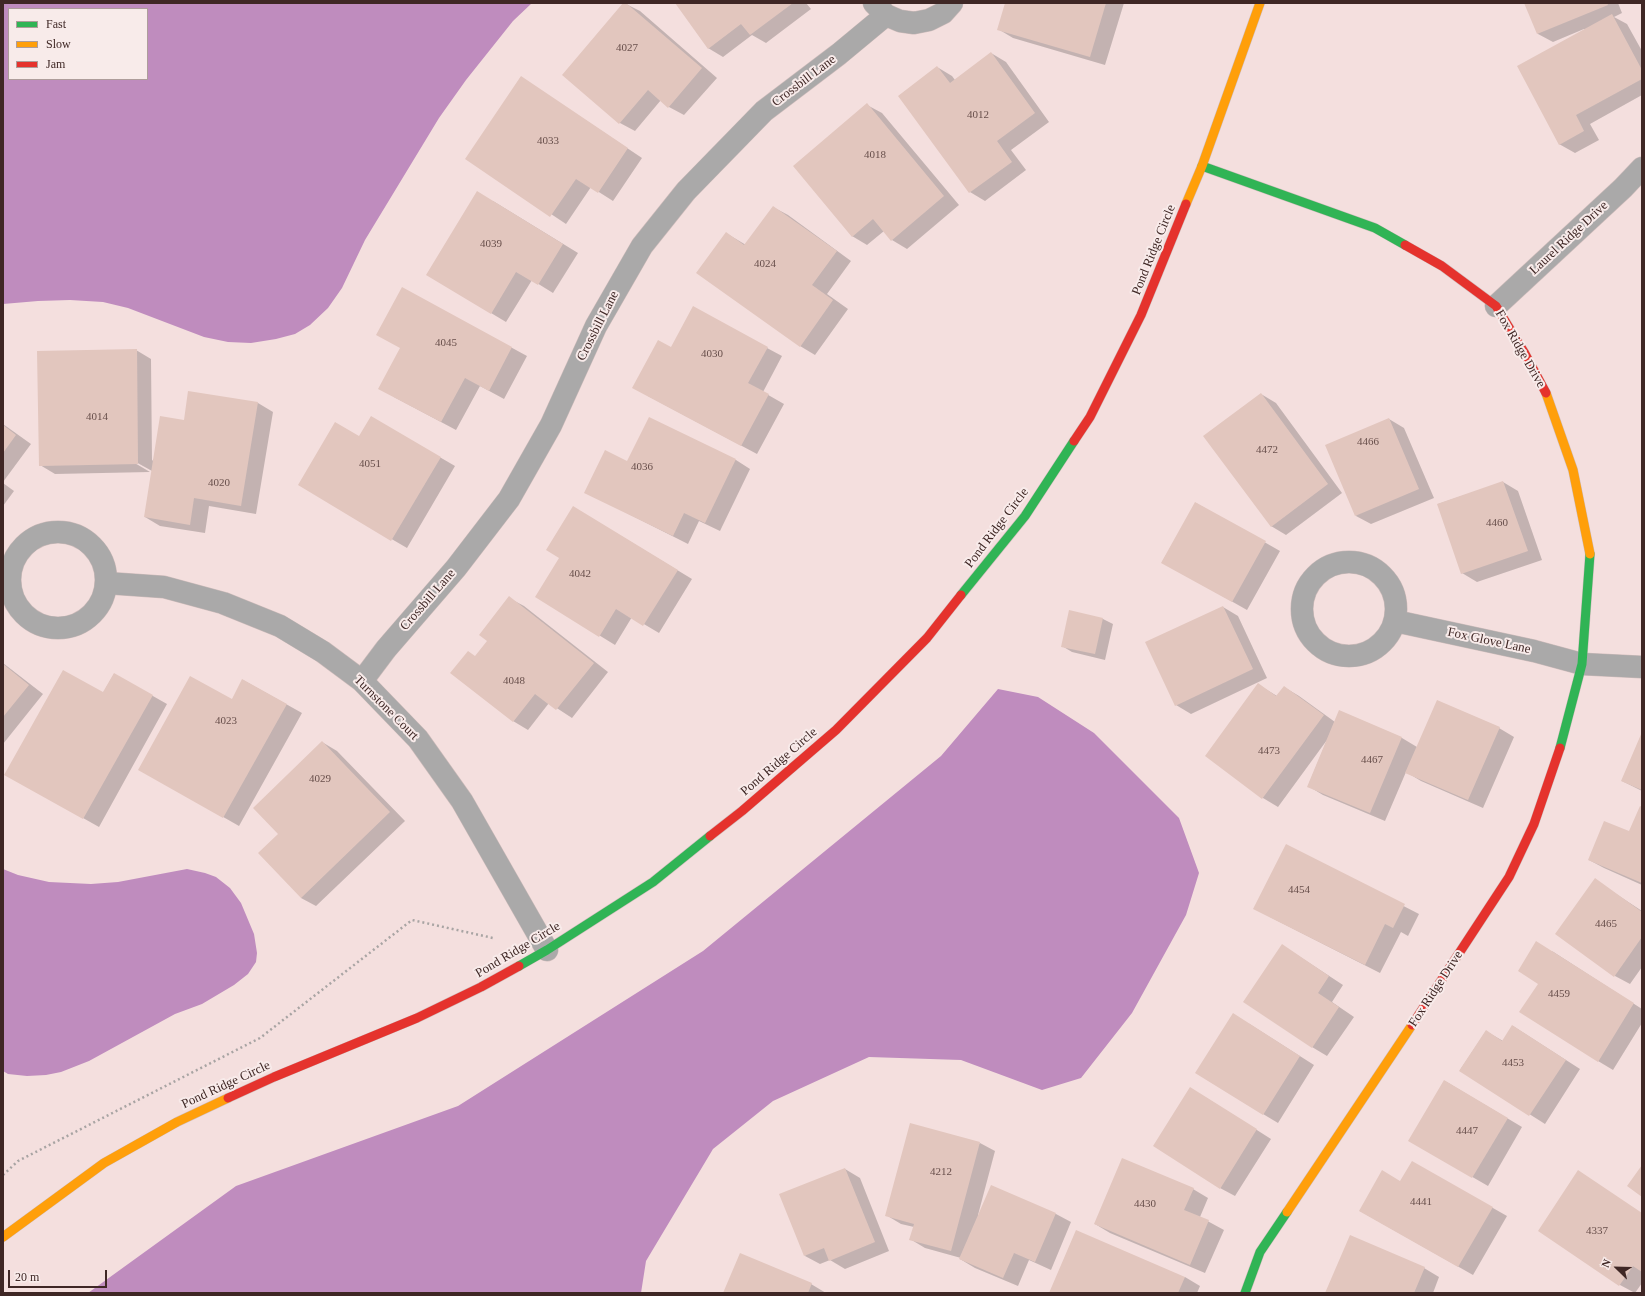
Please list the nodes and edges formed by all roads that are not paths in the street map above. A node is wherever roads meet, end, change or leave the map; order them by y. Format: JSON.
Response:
{"nodes":[{"id":1,"x":952,"y":3,"type":"edge"},
{"id":2,"x":1260,"y":3,"type":"edge"},
{"id":3,"x":880,"y":9,"type":"edge"},
{"id":4,"x":1202,"y":166,"type":"junction"},
{"id":5,"x":1642,"y":168,"type":"edge"},
{"id":6,"x":1496,"y":306,"type":"junction"},
{"id":7,"x":106,"y":583,"type":"junction"},
{"id":8,"x":1395,"y":621,"type":"junction"},
{"id":9,"x":1582,"y":664,"type":"junction"},
{"id":10,"x":1642,"y":667,"type":"edge"},
{"id":11,"x":362,"y":681,"type":"junction"},
{"id":12,"x":547,"y":950,"type":"junction"},
{"id":13,"x":3,"y":1237,"type":"edge"},
{"id":14,"x":1245,"y":1293,"type":"edge"}],
"edges":[{"from":1,"to":3,"type":"street","name":"Crossbill Lane"},
{"from":2,"to":4,"type":"street","name":"Pond Ridge Circle"},
{"from":3,"to":11,"type":"street","name":"Crossbill Lane"},
{"from":4,"to":6,"type":"street","name":"Fox Ridge Drive"},
{"from":4,"to":12,"type":"street","name":"Pond Ridge Circle"},
{"from":5,"to":6,"type":"street","name":"Laurel Ridge Drive"},
{"from":6,"to":9,"type":"street","name":"Fox Ridge Drive"},
{"from":7,"to":7,"type":"street"},
{"from":7,"to":11,"type":"street","name":"Turnstone Court"},
{"from":8,"to":8,"type":"street"},
{"from":8,"to":9,"type":"street","name":"Fox Glove Lane"},
{"from":9,"to":10,"type":"street"},
{"from":9,"to":14,"type":"street","name":"Fox Ridge Drive"},
{"from":11,"to":12,"type":"street","name":"Turnstone Court"},
{"from":12,"to":13,"type":"street","name":"Pond Ridge Circle"}]}
